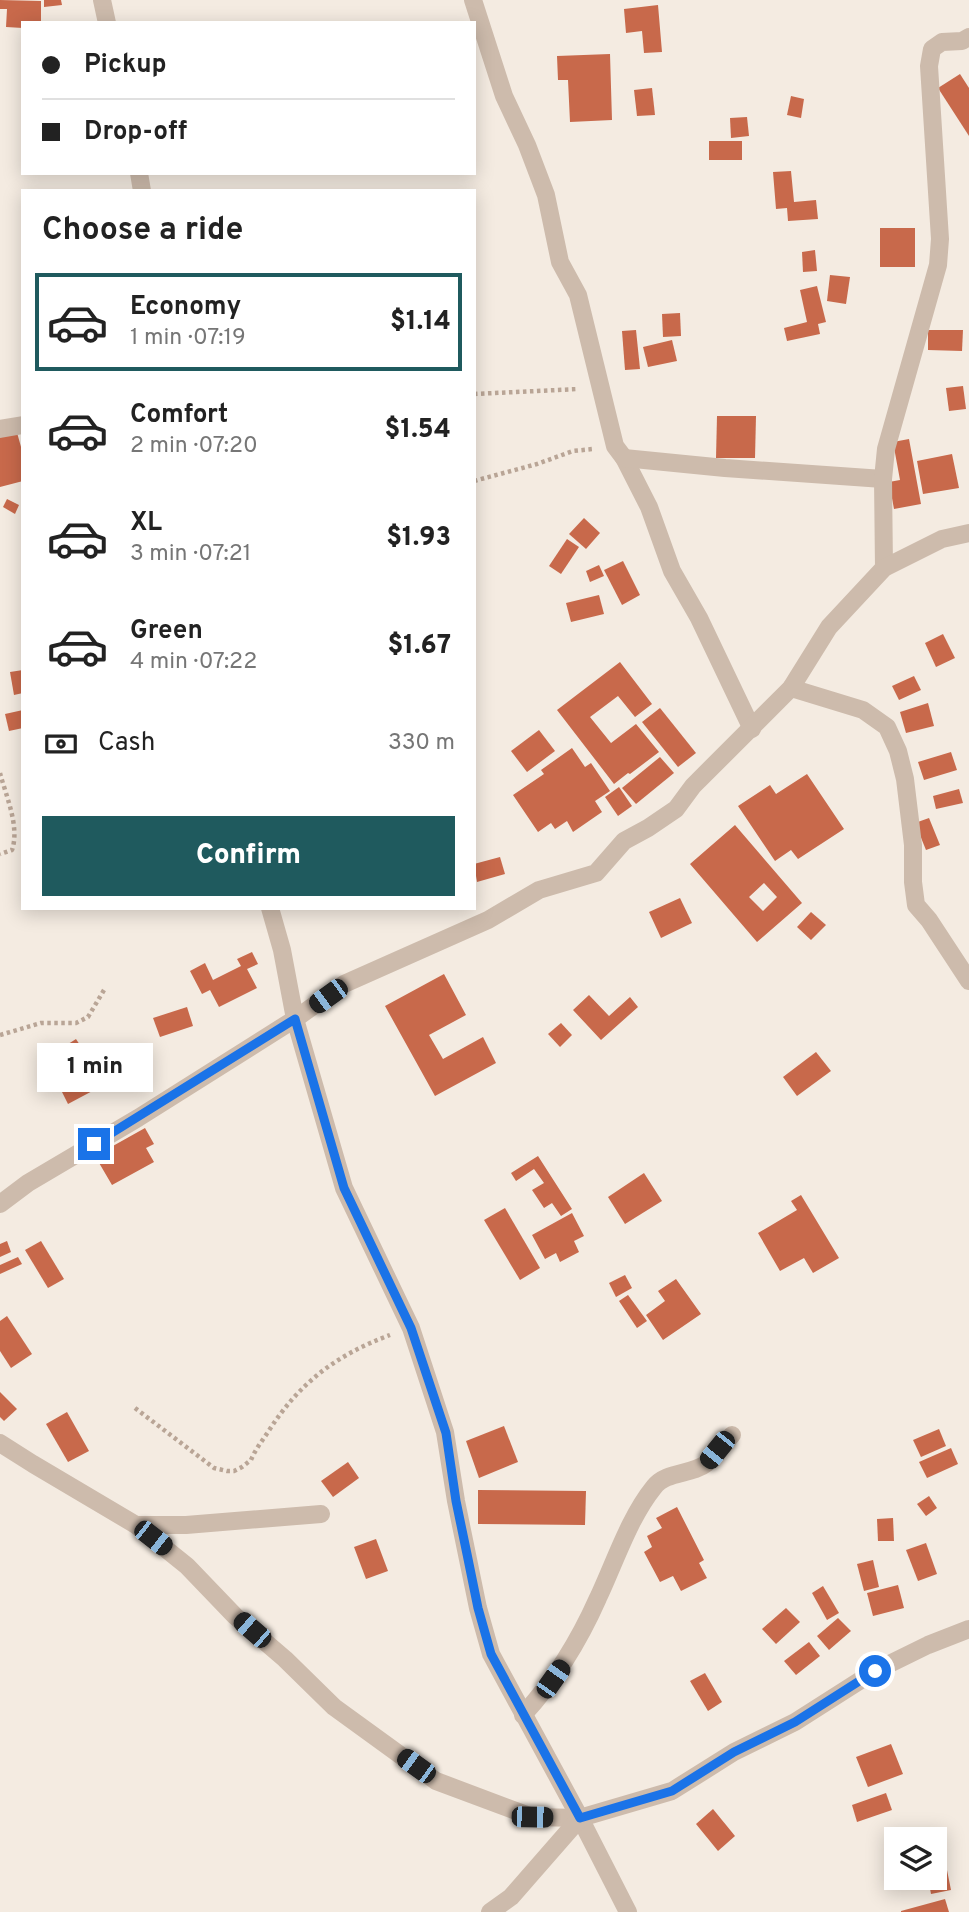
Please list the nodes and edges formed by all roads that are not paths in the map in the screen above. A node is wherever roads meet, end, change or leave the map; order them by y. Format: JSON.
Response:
{"nodes":[{"id":1,"x":102,"y":0,"type":"edge"},
{"id":2,"x":473,"y":0,"type":"edge"},
{"id":3,"x":107,"y":21,"type":"edge"},
{"id":4,"x":969,"y":37,"type":"edge"},
{"id":5,"x":21,"y":425,"type":"edge"},
{"id":6,"x":0,"y":429,"type":"edge"},
{"id":7,"x":619,"y":452,"type":"junction"},
{"id":8,"x":883,"y":479,"type":"junction"},
{"id":9,"x":969,"y":533,"type":"edge"},
{"id":10,"x":884,"y":568,"type":"junction"},
{"id":11,"x":791,"y":688,"type":"junction"},
{"id":12,"x":752,"y":729,"type":"junction"},
{"id":13,"x":271,"y":910,"type":"edge"},
{"id":14,"x":969,"y":982,"type":"edge"},
{"id":15,"x":295,"y":1019,"type":"junction"},
{"id":16,"x":0,"y":1205,"type":"edge"},
{"id":17,"x":732,"y":1435,"type":"dead end"},
{"id":18,"x":0,"y":1443,"type":"edge"},
{"id":19,"x":321,"y":1514,"type":"dead end"},
{"id":20,"x":136,"y":1525,"type":"junction"},
{"id":21,"x":969,"y":1629,"type":"edge"},
{"id":22,"x":523,"y":1715,"type":"junction"},
{"id":23,"x":580,"y":1818,"type":"junction"},
{"id":24,"x":491,"y":1912,"type":"edge"},
{"id":25,"x":628,"y":1912,"type":"edge"}],
"edges":[{"from":1,"to":3,"type":"street"},
{"from":2,"to":7,"type":"street"},
{"from":4,"to":8,"type":"street"},
{"from":5,"to":6,"type":"street"},
{"from":7,"to":8,"type":"street"},
{"from":7,"to":12,"type":"street"},
{"from":8,"to":10,"type":"street"},
{"from":9,"to":10,"type":"street"},
{"from":10,"to":11,"type":"street"},
{"from":11,"to":12,"type":"street"},
{"from":11,"to":14,"type":"street"},
{"from":12,"to":15,"type":"street"},
{"from":13,"to":15,"type":"street"},
{"from":15,"to":16,"type":"street"},
{"from":15,"to":22,"type":"street"},
{"from":17,"to":22,"type":"street"},
{"from":18,"to":20,"type":"street"},
{"from":19,"to":20,"type":"street"},
{"from":20,"to":23,"type":"street"},
{"from":21,"to":23,"type":"street"},
{"from":22,"to":23,"type":"street"},
{"from":23,"to":24,"type":"street"},
{"from":23,"to":25,"type":"street"}]}
